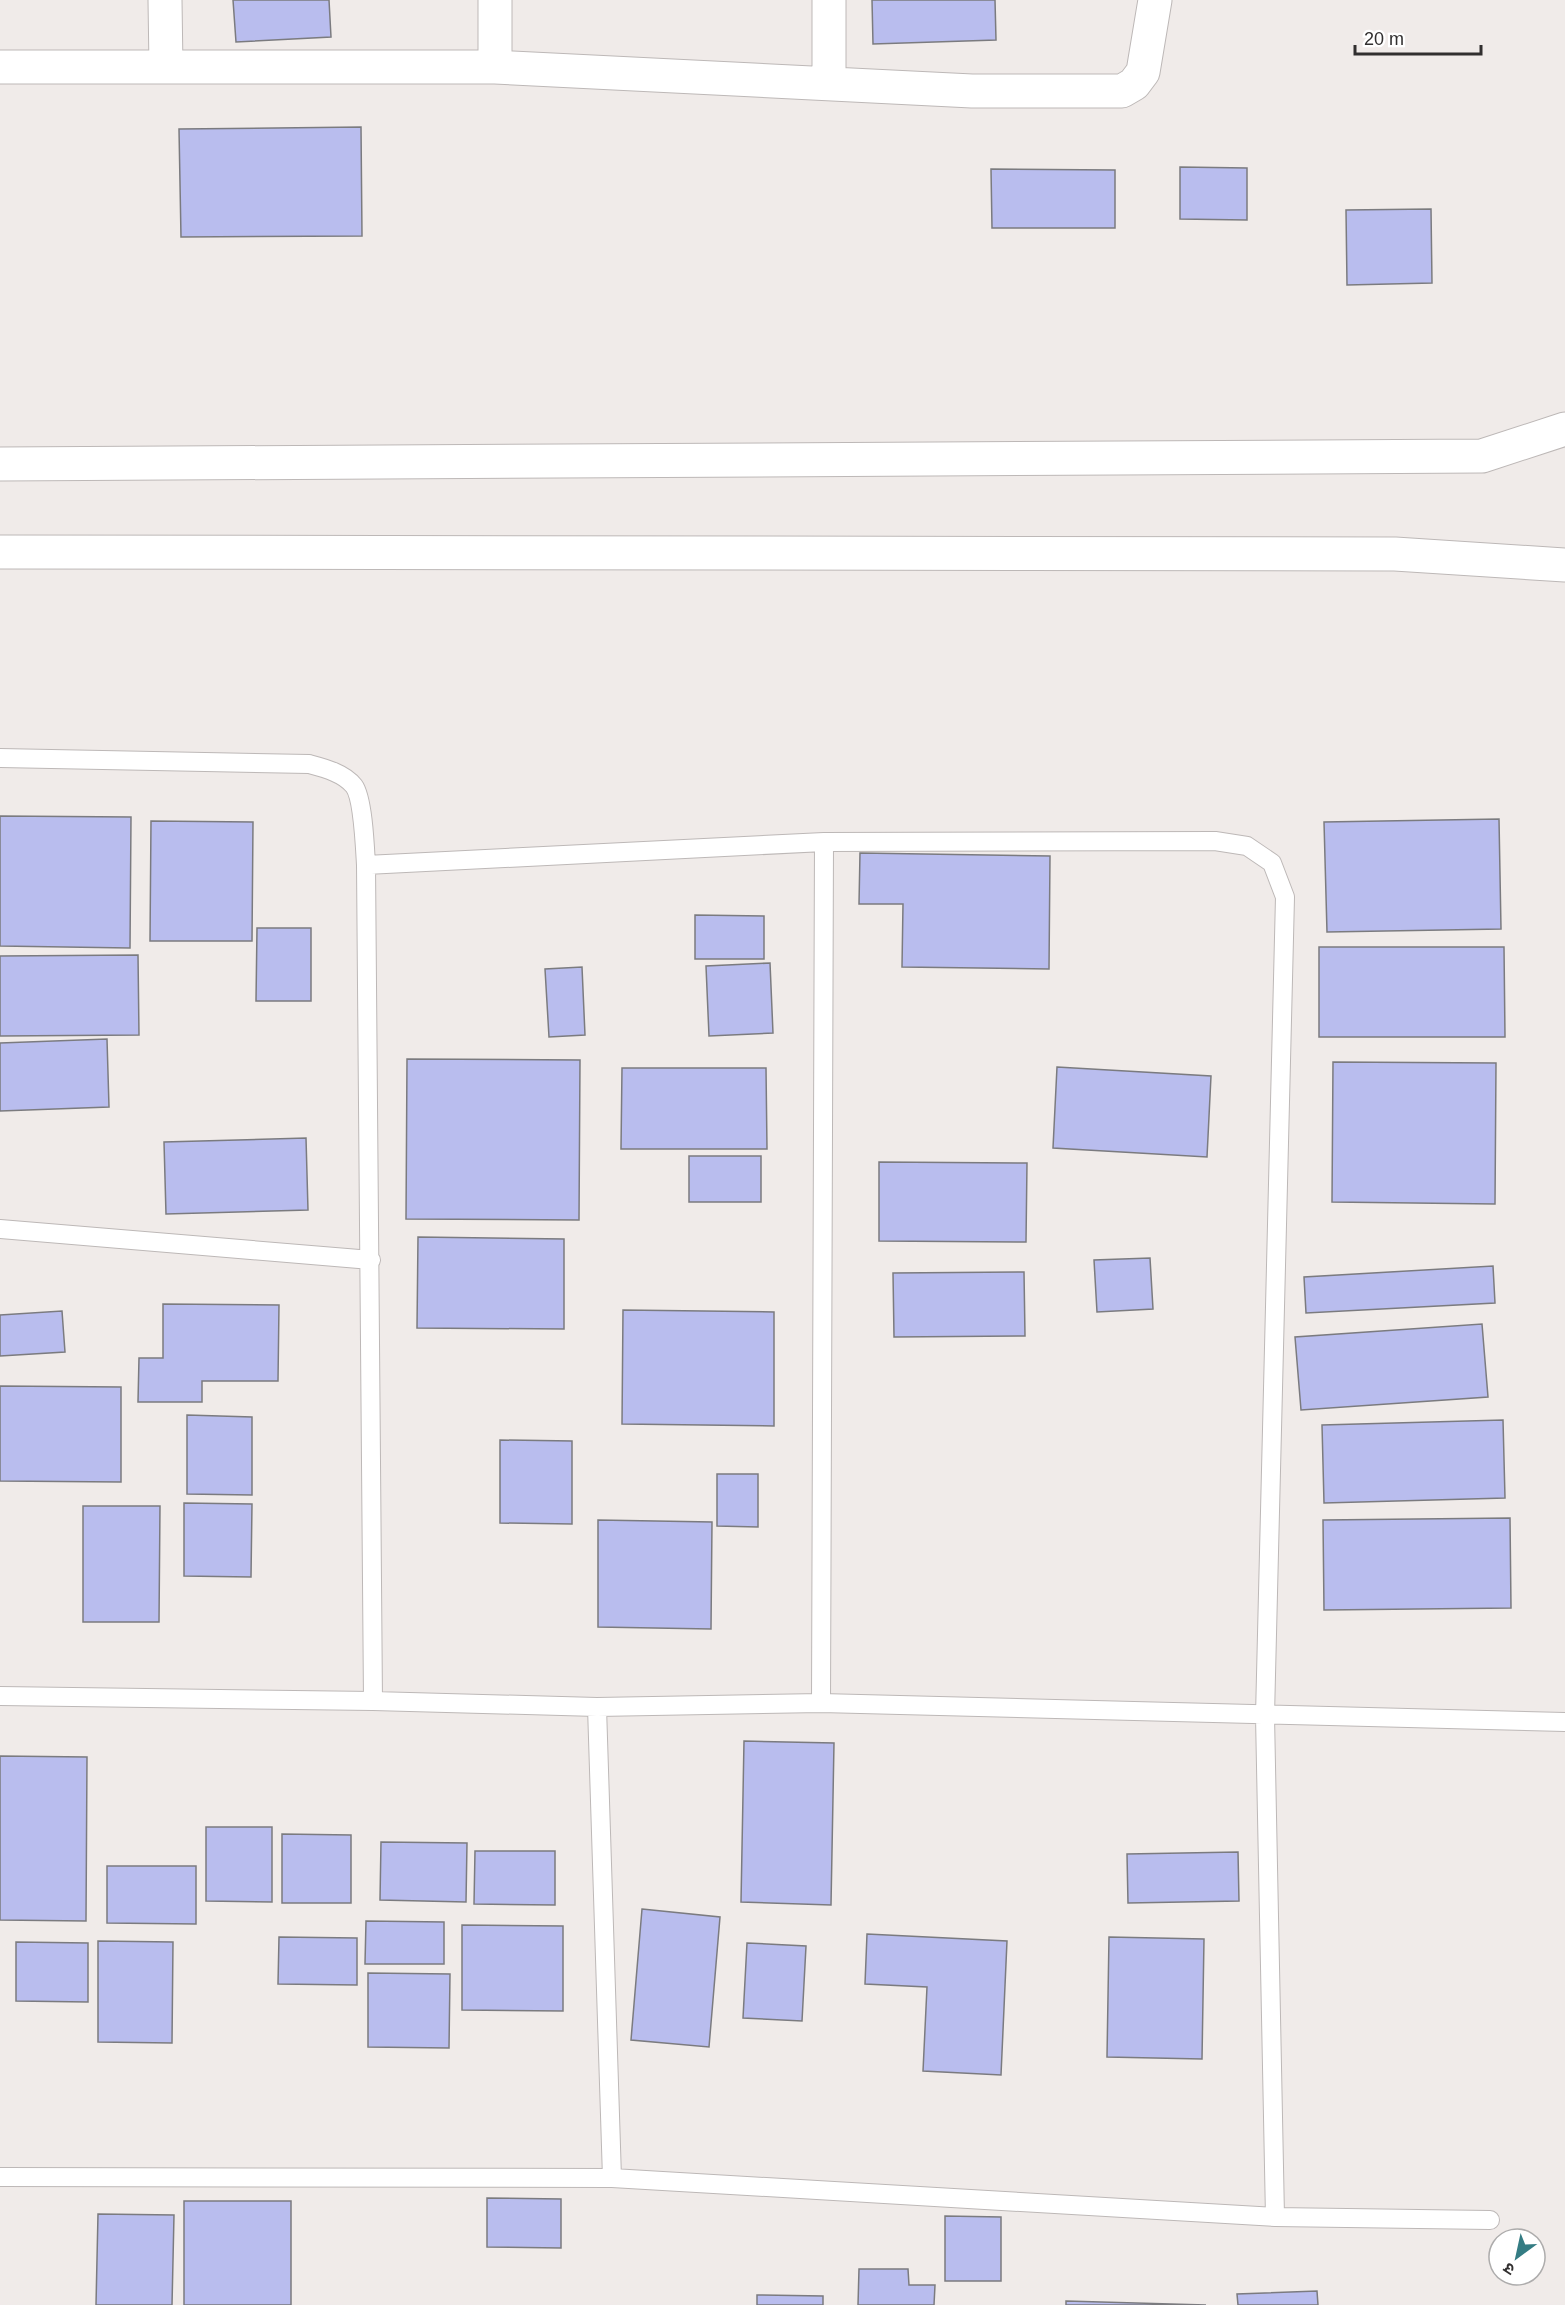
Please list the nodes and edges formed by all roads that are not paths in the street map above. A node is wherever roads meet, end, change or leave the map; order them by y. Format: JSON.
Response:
{"nodes":[{"id":1,"x":165,"y":0,"type":"edge"},
{"id":2,"x":495,"y":0,"type":"edge"},
{"id":3,"x":829,"y":0,"type":"edge"},
{"id":4,"x":1155,"y":0,"type":"edge"},
{"id":5,"x":0,"y":67,"type":"edge"},
{"id":6,"x":166,"y":67,"type":"junction"},
{"id":7,"x":495,"y":67,"type":"junction"},
{"id":8,"x":829,"y":83,"type":"junction"},
{"id":9,"x":1565,"y":429,"type":"edge"},
{"id":10,"x":0,"y":464,"type":"edge"},
{"id":11,"x":0,"y":552,"type":"edge"},
{"id":12,"x":1565,"y":565,"type":"edge"},
{"id":13,"x":0,"y":758,"type":"edge"},
{"id":14,"x":824,"y":842,"type":"junction"},
{"id":15,"x":366,"y":865,"type":"junction"},
{"id":16,"x":0,"y":1229,"type":"edge"},
{"id":17,"x":370,"y":1260,"type":"junction"},
{"id":18,"x":0,"y":1696,"type":"edge"},
{"id":19,"x":373,"y":1701,"type":"junction"},
{"id":20,"x":821,"y":1703,"type":"junction"},
{"id":21,"x":597,"y":1707,"type":"junction"},
{"id":22,"x":1265,"y":1716,"type":"junction"},
{"id":23,"x":1565,"y":1722,"type":"edge"},
{"id":24,"x":0,"y":2177,"type":"edge"},
{"id":25,"x":612,"y":2178,"type":"junction"},
{"id":26,"x":1275,"y":2217,"type":"junction"},
{"id":27,"x":1490,"y":2220,"type":"dead end"}],
"edges":[{"from":1,"to":6,"type":"street"},
{"from":2,"to":7,"type":"street"},
{"from":3,"to":8,"type":"street"},
{"from":4,"to":8,"type":"street"},
{"from":5,"to":6,"type":"street"},
{"from":6,"to":7,"type":"street"},
{"from":7,"to":8,"type":"street"},
{"from":9,"to":10,"type":"street"},
{"from":11,"to":12,"type":"street"},
{"from":13,"to":15,"type":"lane"},
{"from":14,"to":15,"type":"lane"},
{"from":14,"to":20,"type":"lane"},
{"from":14,"to":22,"type":"lane"},
{"from":15,"to":17,"type":"lane"},
{"from":16,"to":17,"type":"lane"},
{"from":17,"to":19,"type":"lane"},
{"from":18,"to":19,"type":"lane"},
{"from":19,"to":21,"type":"lane"},
{"from":20,"to":21,"type":"lane"},
{"from":20,"to":22,"type":"lane"},
{"from":21,"to":25,"type":"lane"},
{"from":22,"to":23,"type":"lane"},
{"from":22,"to":26,"type":"lane"},
{"from":24,"to":25,"type":"lane"},
{"from":25,"to":26,"type":"lane"},
{"from":26,"to":27,"type":"lane"}]}
